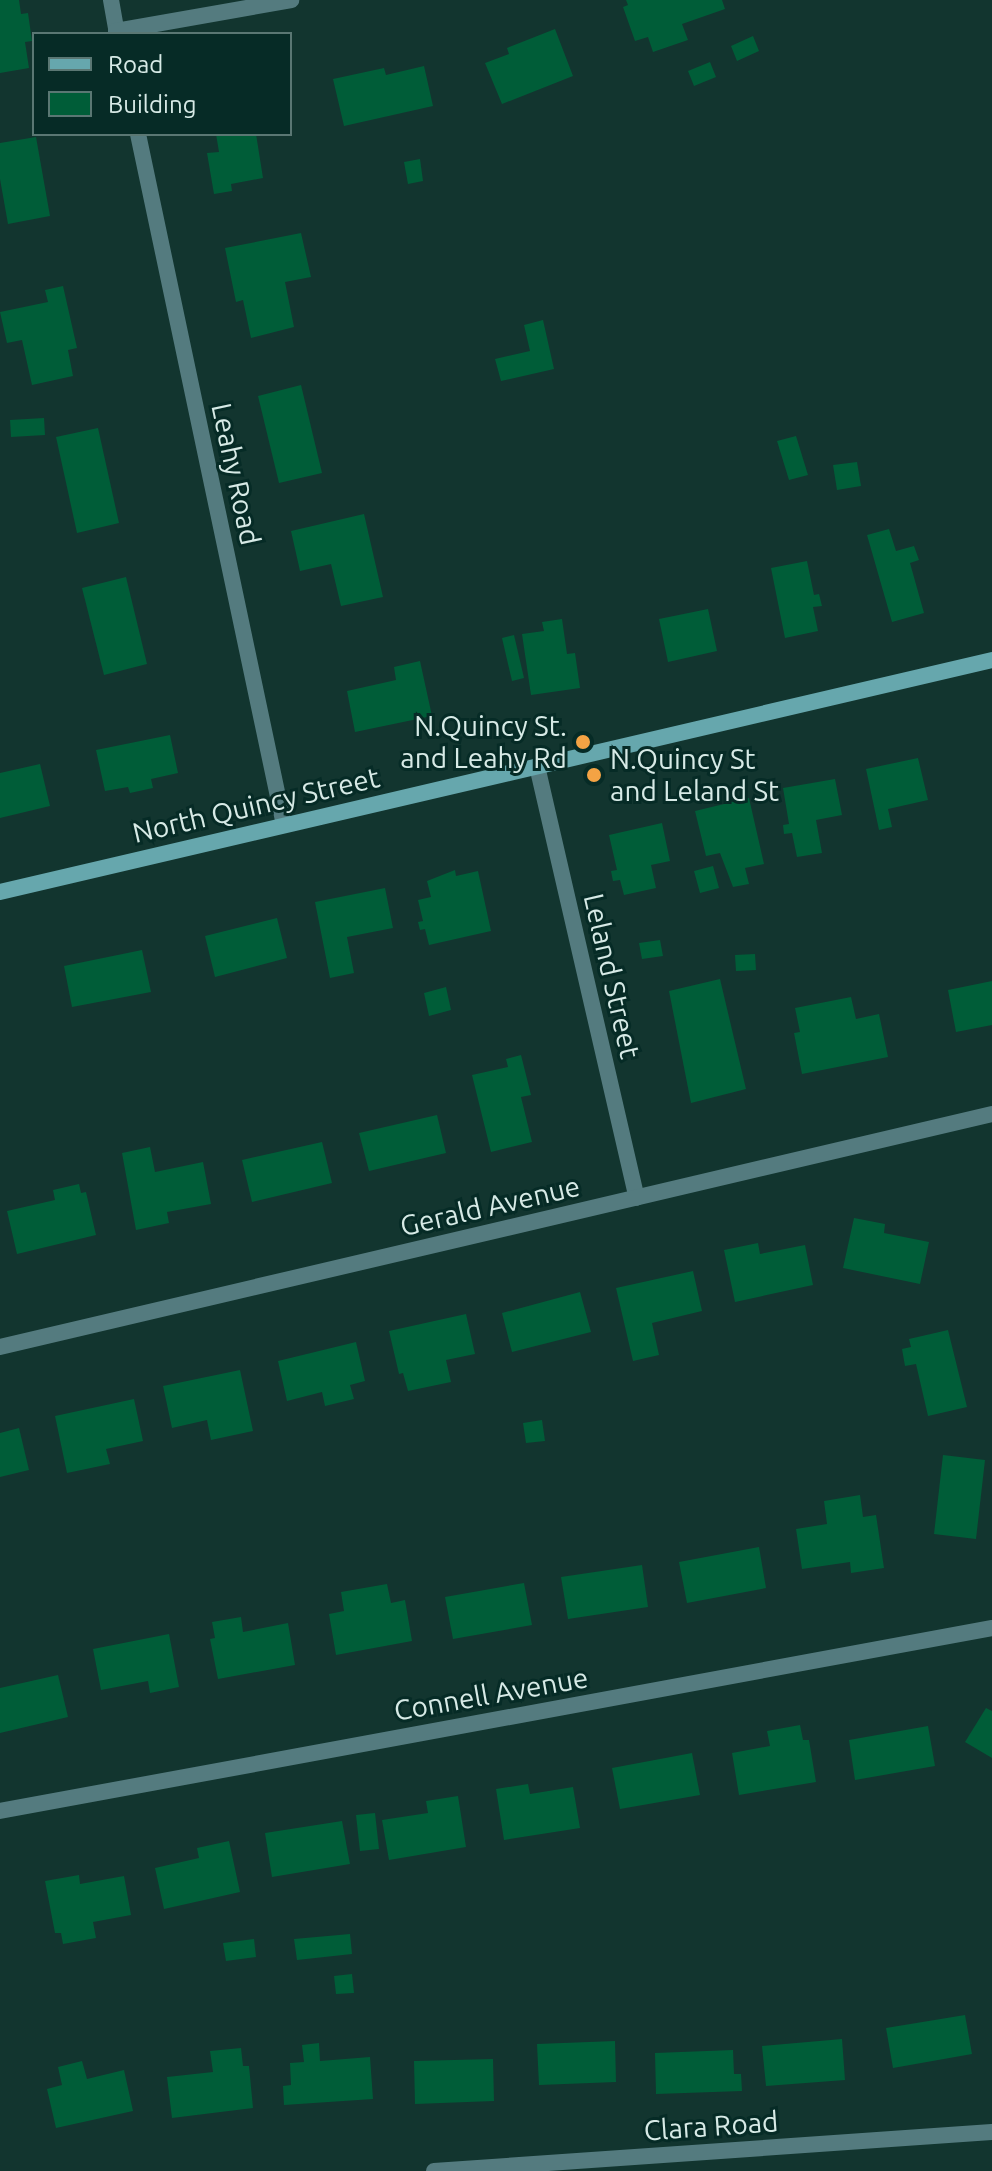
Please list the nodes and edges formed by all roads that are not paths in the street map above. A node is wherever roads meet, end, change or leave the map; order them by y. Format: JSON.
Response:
{"nodes":[{"id":1,"x":111,"y":0,"type":"edge"},
{"id":2,"x":291,"y":0,"type":"edge"},
{"id":3,"x":117,"y":32,"type":"edge"},
{"id":4,"x":122,"y":32,"type":"edge"},
{"id":5,"x":138,"y":136,"type":"edge"},
{"id":6,"x":992,"y":660,"type":"edge"},
{"id":7,"x":537,"y":766,"type":"junction"},
{"id":8,"x":284,"y":825,"type":"junction"},
{"id":9,"x":0,"y":892,"type":"edge"},
{"id":10,"x":992,"y":1114,"type":"edge"},
{"id":11,"x":637,"y":1198,"type":"junction"},
{"id":12,"x":0,"y":1347,"type":"edge"},
{"id":13,"x":992,"y":1628,"type":"edge"},
{"id":14,"x":0,"y":1811,"type":"edge"},
{"id":15,"x":992,"y":2132,"type":"edge"},
{"id":16,"x":434,"y":2171,"type":"edge"}],
"edges":[{"from":1,"to":3,"type":"street"},
{"from":2,"to":4,"type":"street"},
{"from":5,"to":8,"type":"street","name":"Leahy Road"},
{"from":6,"to":7,"type":"main road","name":"North Quincy Street"},
{"from":7,"to":8,"type":"main road","name":"North Quincy Street"},
{"from":7,"to":11,"type":"street","name":"Leland Street"},
{"from":8,"to":9,"type":"main road","name":"North Quincy Street"},
{"from":10,"to":11,"type":"street","name":"Gerald Avenue"},
{"from":11,"to":12,"type":"street","name":"Gerald Avenue"},
{"from":13,"to":14,"type":"street","name":"Connell Avenue"},
{"from":15,"to":16,"type":"street","name":"Clara Road"}]}
